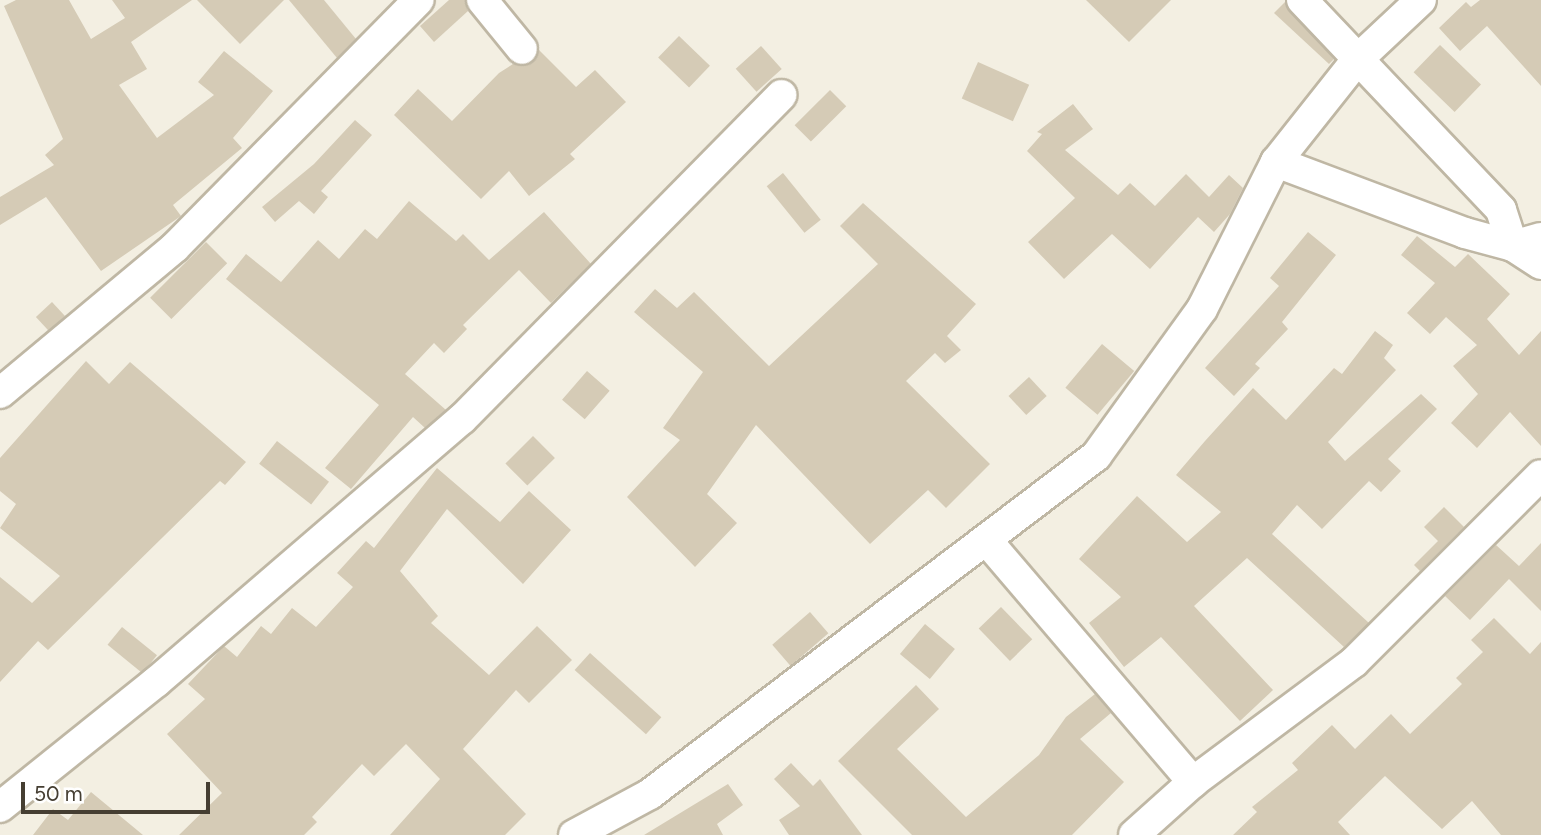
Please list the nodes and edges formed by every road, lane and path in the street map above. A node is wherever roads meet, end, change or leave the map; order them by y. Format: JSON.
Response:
{"nodes":[{"id":1,"x":419,"y":0,"type":"edge"},
{"id":2,"x":482,"y":0,"type":"edge"},
{"id":3,"x":1302,"y":0,"type":"edge"},
{"id":4,"x":1421,"y":0,"type":"edge"},
{"id":5,"x":522,"y":49,"type":"dead end"},
{"id":6,"x":1356,"y":61,"type":"junction"},
{"id":7,"x":781,"y":95,"type":"dead end"},
{"id":8,"x":1276,"y":162,"type":"junction"},
{"id":9,"x":1541,"y":238,"type":"edge"},
{"id":10,"x":1513,"y":246,"type":"junction"},
{"id":11,"x":1541,"y":264,"type":"edge"},
{"id":12,"x":0,"y":393,"type":"edge"},
{"id":13,"x":1541,"y":475,"type":"edge"},
{"id":14,"x":988,"y":542,"type":"junction"},
{"id":15,"x":1193,"y":782,"type":"junction"},
{"id":16,"x":0,"y":807,"type":"edge"},
{"id":17,"x":575,"y":835,"type":"edge"},
{"id":18,"x":1134,"y":835,"type":"edge"}],
"edges":[{"from":1,"to":12,"type":"street"},
{"from":2,"to":5,"type":"street"},
{"from":3,"to":6,"type":"street"},
{"from":4,"to":6,"type":"street"},
{"from":6,"to":8,"type":"street"},
{"from":6,"to":10,"type":"street"},
{"from":7,"to":16,"type":"street"},
{"from":8,"to":10,"type":"street"},
{"from":8,"to":14,"type":"street"},
{"from":9,"to":10,"type":"street"},
{"from":10,"to":11,"type":"street"},
{"from":13,"to":15,"type":"street"},
{"from":14,"to":15,"type":"street"},
{"from":14,"to":17,"type":"street"},
{"from":15,"to":18,"type":"street"}]}
